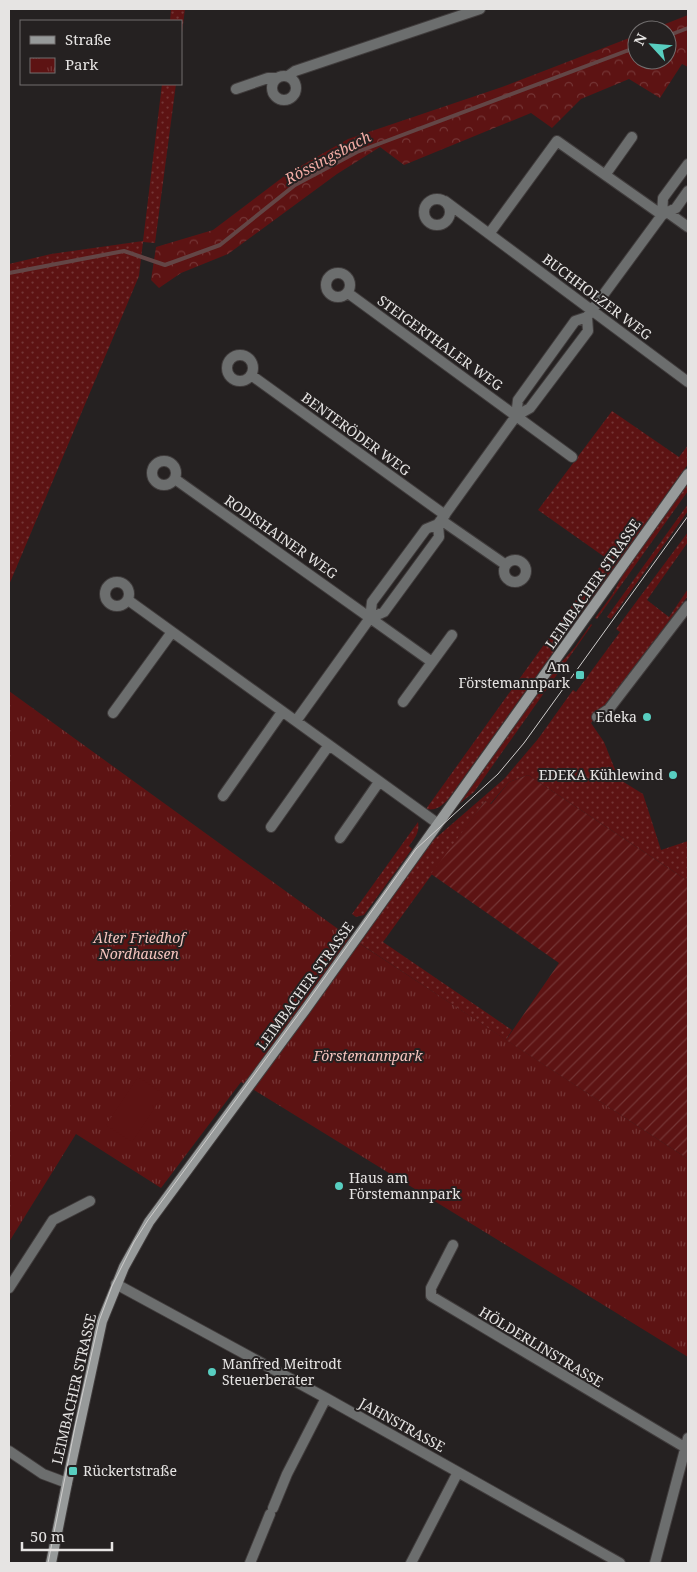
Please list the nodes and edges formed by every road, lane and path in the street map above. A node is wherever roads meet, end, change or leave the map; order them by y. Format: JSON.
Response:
{"nodes":[{"id":1,"x":478,"y":9,"type":"edge"},
{"id":2,"x":288,"y":76,"type":"junction"},
{"id":3,"x":277,"y":78,"type":"junction"},
{"id":4,"x":236,"y":89,"type":"dead end"},
{"id":5,"x":632,"y":138,"type":"dead end"},
{"id":6,"x":688,"y":164,"type":"edge"},
{"id":7,"x":605,"y":175,"type":"junction"},
{"id":8,"x":688,"y":191,"type":"edge"},
{"id":9,"x":445,"y":201,"type":"dead end"},
{"id":10,"x":664,"y":214,"type":"junction"},
{"id":11,"x":688,"y":227,"type":"edge"},
{"id":12,"x":489,"y":234,"type":"junction"},
{"id":13,"x":348,"y":293,"type":"dead end"},
{"id":14,"x":590,"y":314,"type":"junction"},
{"id":15,"x":251,"y":375,"type":"dead end"},
{"id":16,"x":688,"y":382,"type":"edge"},
{"id":17,"x":516,"y":416,"type":"junction"},
{"id":18,"x":572,"y":457,"type":"dead end"},
{"id":19,"x":688,"y":474,"type":"edge"},
{"id":20,"x":175,"y":479,"type":"dead end"},
{"id":21,"x":441,"y":520,"type":"junction"},
{"id":22,"x":506,"y":565,"type":"dead end"},
{"id":23,"x":128,"y":600,"type":"dead end"},
{"id":24,"x":688,"y":606,"type":"edge"},
{"id":25,"x":370,"y":618,"type":"junction"},
{"id":26,"x":172,"y":632,"type":"junction"},
{"id":27,"x":452,"y":635,"type":"dead end"},
{"id":28,"x":432,"y":662,"type":"junction"},
{"id":29,"x":403,"y":702,"type":"dead end"},
{"id":30,"x":282,"y":712,"type":"junction"},
{"id":31,"x":113,"y":713,"type":"dead end"},
{"id":32,"x":597,"y":717,"type":"dead end"},
{"id":33,"x":296,"y":721,"type":"junction"},
{"id":34,"x":329,"y":745,"type":"junction"},
{"id":35,"x":379,"y":782,"type":"junction"},
{"id":36,"x":222,"y":796,"type":"dead end"},
{"id":37,"x":437,"y":823,"type":"junction"},
{"id":38,"x":271,"y":827,"type":"dead end"},
{"id":39,"x":340,"y":838,"type":"dead end"},
{"id":40,"x":90,"y":1201,"type":"dead end"},
{"id":41,"x":453,"y":1245,"type":"dead end"},
{"id":42,"x":116,"y":1284,"type":"junction"},
{"id":43,"x":9,"y":1288,"type":"edge"},
{"id":44,"x":326,"y":1398,"type":"junction"},
{"id":45,"x":687,"y":1443,"type":"edge"},
{"id":46,"x":9,"y":1451,"type":"edge"},
{"id":47,"x":458,"y":1472,"type":"junction"},
{"id":48,"x":67,"y":1482,"type":"junction"},
{"id":49,"x":51,"y":1563,"type":"edge"},
{"id":50,"x":250,"y":1563,"type":"edge"},
{"id":51,"x":411,"y":1563,"type":"edge"},
{"id":52,"x":620,"y":1563,"type":"edge"},
{"id":53,"x":655,"y":1563,"type":"edge"}],
"edges":[{"from":1,"to":2,"type":"street"},
{"from":2,"to":3,"type":"street"},
{"from":2,"to":3,"type":"street"},
{"from":3,"to":4,"type":"street"},
{"from":5,"to":7,"type":"street"},
{"from":6,"to":10,"type":"street"},
{"from":7,"to":10,"type":"street"},
{"from":7,"to":12,"type":"street"},
{"from":8,"to":10,"type":"street"},
{"from":9,"to":12,"type":"street","name":"BUCHHOLZER WEG"},
{"from":10,"to":11,"type":"street"},
{"from":10,"to":14,"type":"street"},
{"from":12,"to":14,"type":"street","name":"BUCHHOLZER WEG"},
{"from":13,"to":17,"type":"street","name":"STEIGERTHALER WEG"},
{"from":14,"to":16,"type":"street","name":"BUCHHOLZER WEG"},
{"from":14,"to":17,"type":"street"},
{"from":14,"to":17,"type":"street"},
{"from":15,"to":21,"type":"street","name":"BENTERÖDER WEG"},
{"from":17,"to":18,"type":"street","name":"STEIGERTHALER WEG"},
{"from":17,"to":21,"type":"street"},
{"from":19,"to":37,"type":"street","name":"LEIMBACHER STRASSE"},
{"from":20,"to":25,"type":"street","name":"RODISHAINER WEG"},
{"from":21,"to":22,"type":"street","name":"BENTERÖDER WEG"},
{"from":21,"to":25,"type":"street"},
{"from":21,"to":25,"type":"street"},
{"from":23,"to":26,"type":"street"},
{"from":24,"to":32,"type":"street"},
{"from":25,"to":28,"type":"street","name":"RODISHAINER WEG"},
{"from":25,"to":33,"type":"street"},
{"from":26,"to":30,"type":"street"},
{"from":26,"to":31,"type":"street"},
{"from":27,"to":28,"type":"street"},
{"from":28,"to":29,"type":"street"},
{"from":30,"to":33,"type":"street"},
{"from":30,"to":36,"type":"street"},
{"from":33,"to":34,"type":"street"},
{"from":34,"to":35,"type":"street"},
{"from":34,"to":38,"type":"street"},
{"from":35,"to":37,"type":"street"},
{"from":35,"to":39,"type":"street"},
{"from":37,"to":42,"type":"street","name":"LEIMBACHER STRASSE"},
{"from":40,"to":43,"type":"street"},
{"from":41,"to":45,"type":"street","name":"HÖLDERLINSTRASSE"},
{"from":42,"to":44,"type":"street","name":"JAHNSTRASSE"},
{"from":42,"to":48,"type":"street","name":"LEIMBACHER STRASSE"},
{"from":44,"to":47,"type":"street","name":"JAHNSTRASSE"},
{"from":44,"to":50,"type":"street"},
{"from":45,"to":53,"type":"street"},
{"from":46,"to":48,"type":"street"},
{"from":47,"to":51,"type":"street"},
{"from":47,"to":52,"type":"street","name":"JAHNSTRASSE"},
{"from":48,"to":49,"type":"street","name":"LEIMBACHER STRASSE"}]}
